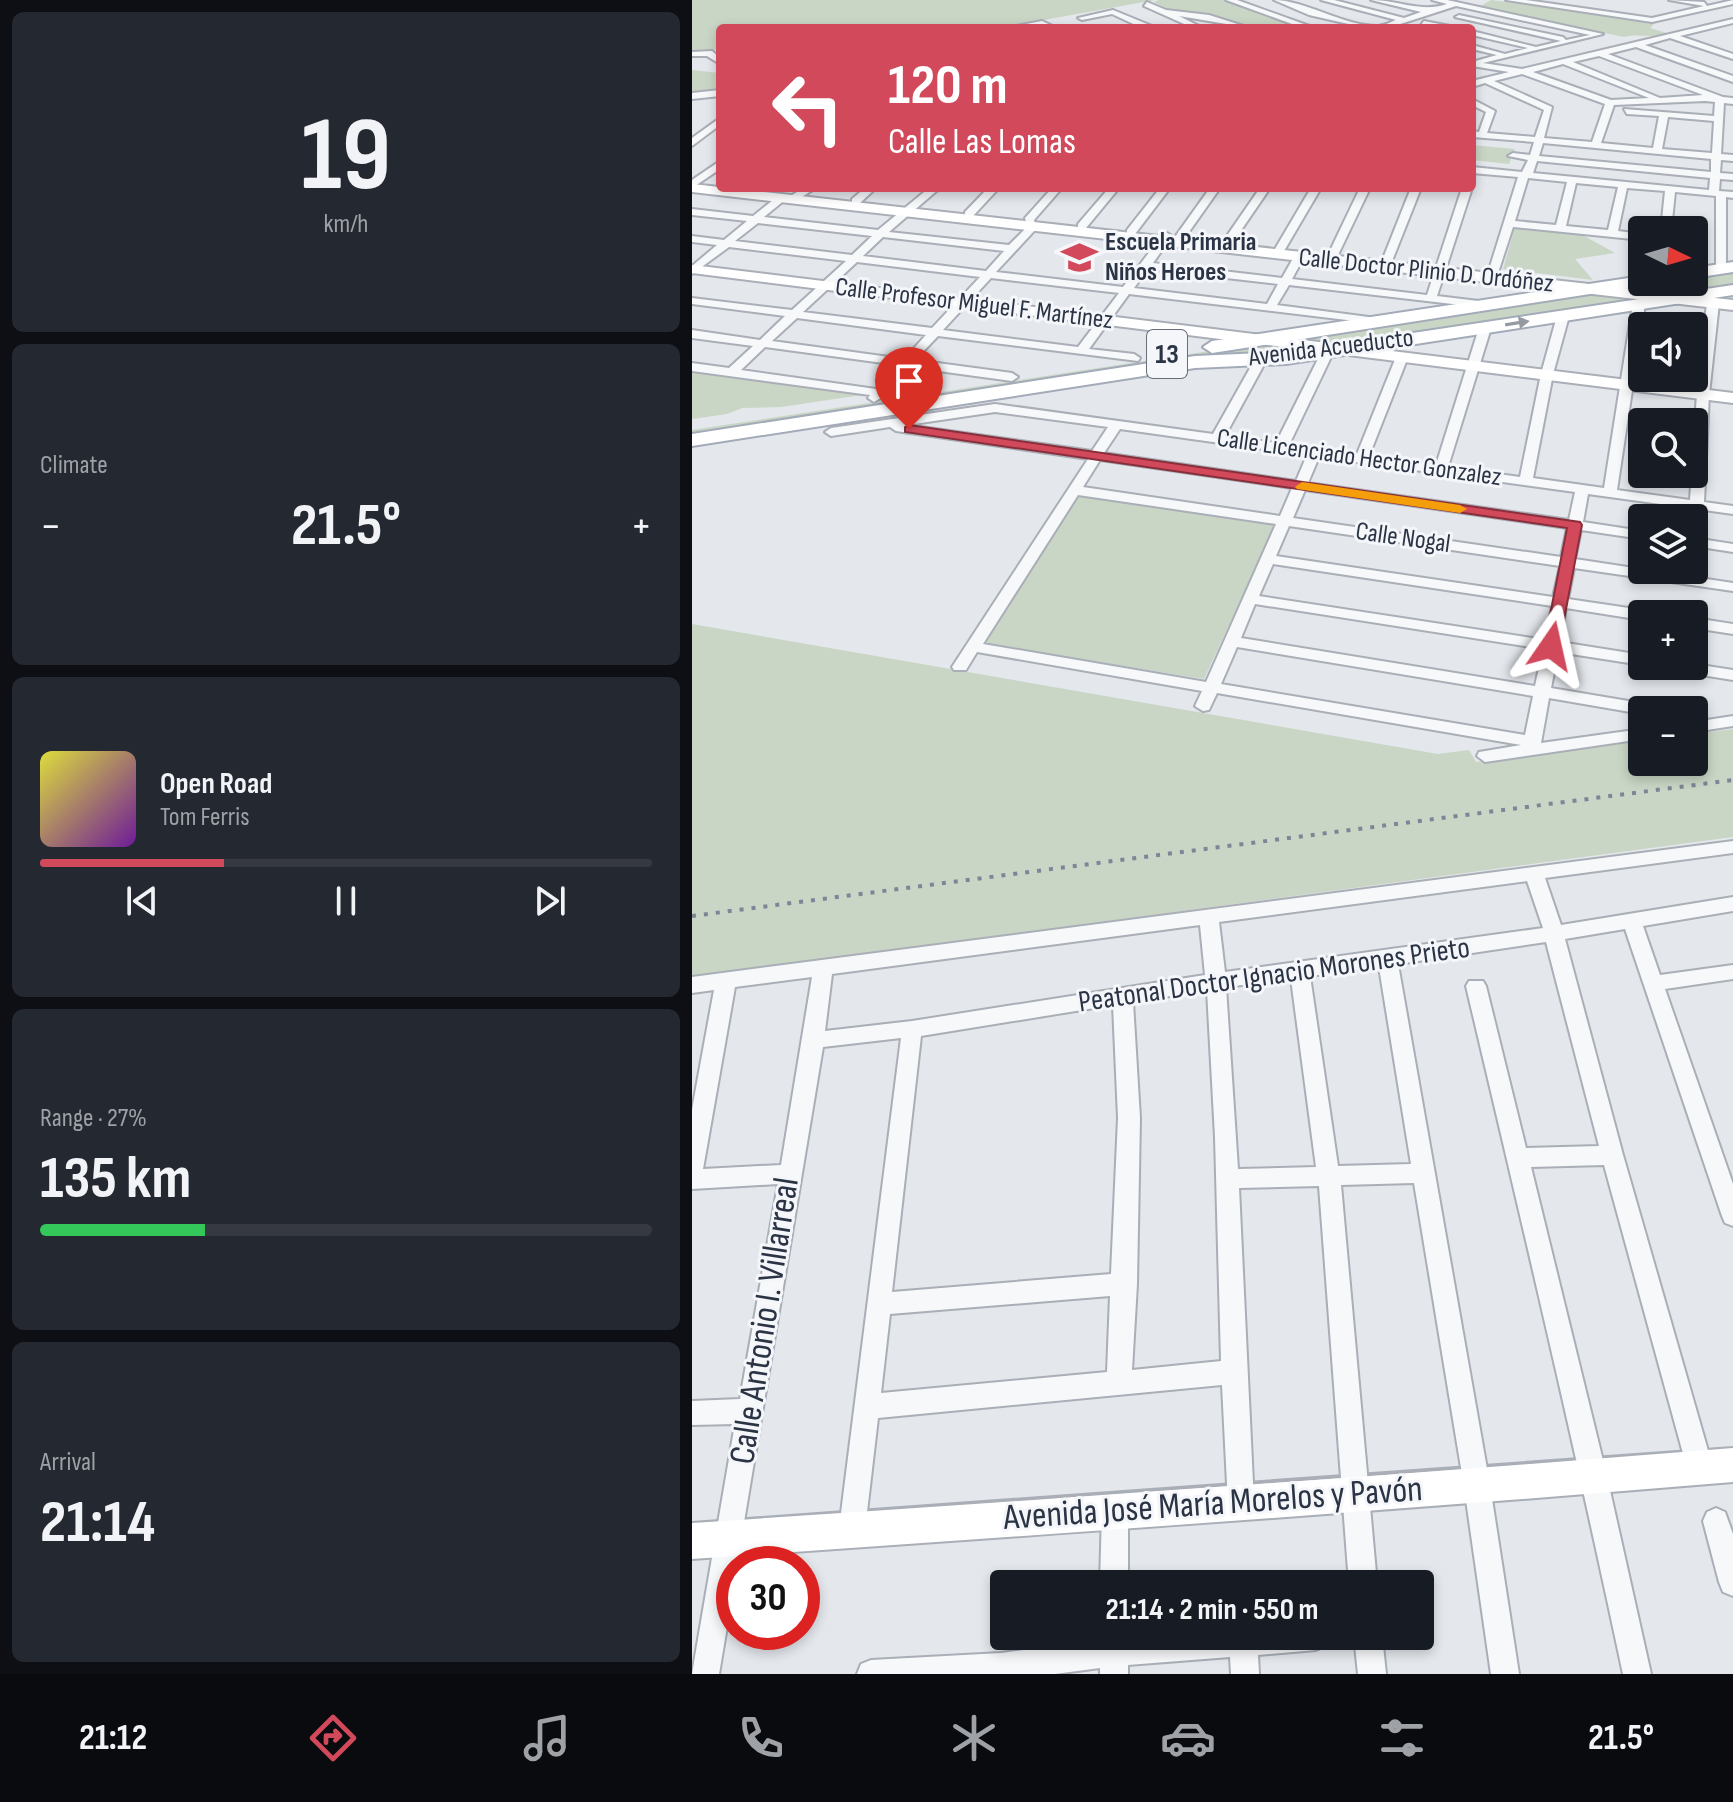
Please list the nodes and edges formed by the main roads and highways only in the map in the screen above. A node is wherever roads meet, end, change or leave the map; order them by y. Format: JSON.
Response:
{"nodes":[{"id":1,"x":1628,"y":283,"type":"edge"},
{"id":2,"x":1733,"y":290,"type":"edge"},
{"id":3,"x":692,"y":424,"type":"edge"},
{"id":4,"x":692,"y":440,"type":"edge"}],
"edges":[{"from":1,"to":3,"type":"main road","name":"Avenida Acueducto","number":"13"},
{"from":4,"to":2,"type":"main road","name":"Avenida Acueducto","number":"13","one_way":true}]}
